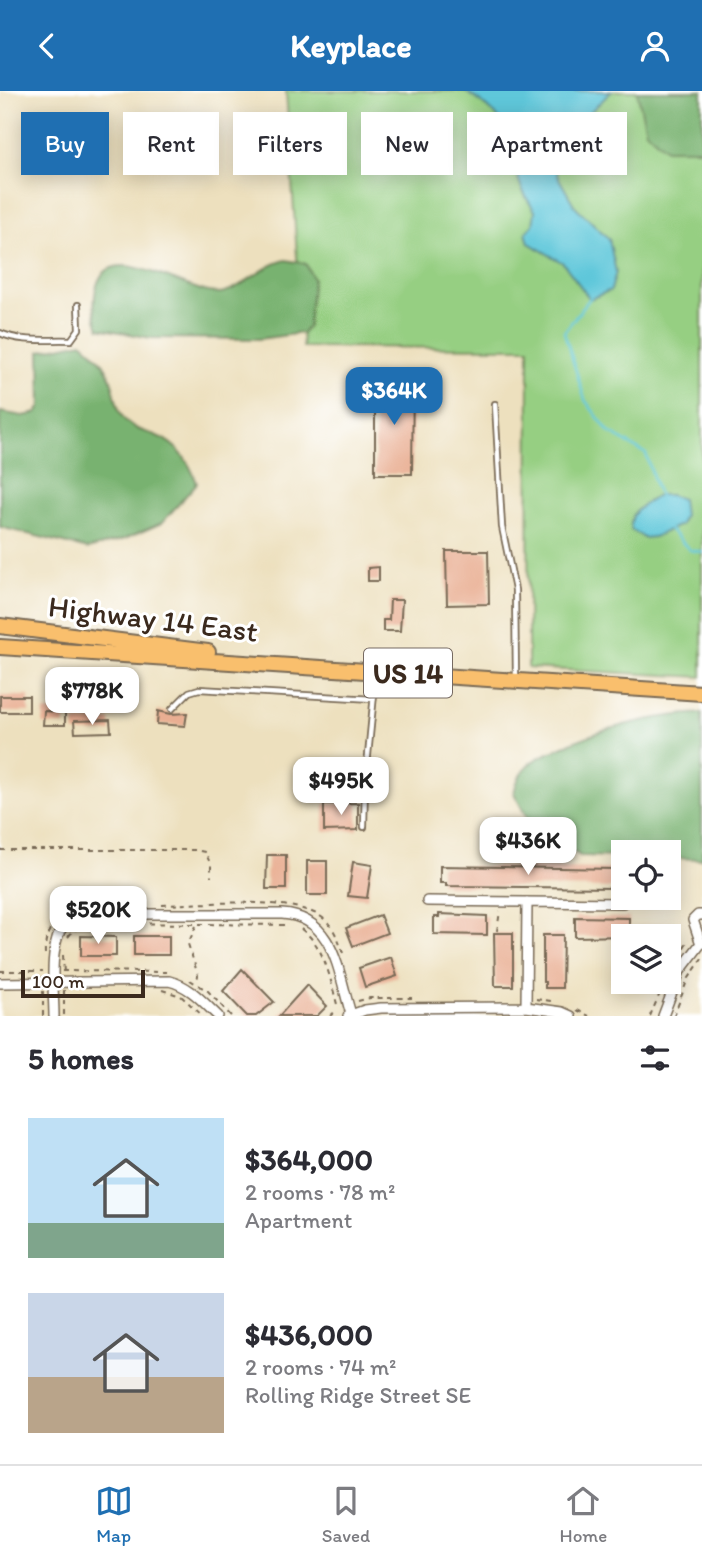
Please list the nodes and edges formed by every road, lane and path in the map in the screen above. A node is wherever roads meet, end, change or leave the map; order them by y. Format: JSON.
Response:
{"nodes":[{"id":1,"x":78,"y":305,"type":"dead end"},
{"id":2,"x":0,"y":333,"type":"edge"},
{"id":3,"x":495,"y":404,"type":"dead end"},
{"id":4,"x":0,"y":626,"type":"edge"},
{"id":5,"x":0,"y":647,"type":"edge"},
{"id":6,"x":299,"y":665,"type":"junction"},
{"id":7,"x":376,"y":671,"type":"junction"},
{"id":8,"x":516,"y":680,"type":"junction"},
{"id":9,"x":702,"y":693,"type":"edge"},
{"id":10,"x":373,"y":699,"type":"junction"},
{"id":11,"x":172,"y":709,"type":"dead end"},
{"id":12,"x":364,"y":827,"type":"dead end"},
{"id":13,"x":0,"y":850,"type":"edge"},
{"id":14,"x":211,"y":877,"type":"dead end"},
{"id":15,"x":427,"y":901,"type":"dead end"},
{"id":16,"x":501,"y":902,"type":"junction"},
{"id":17,"x":527,"y":902,"type":"junction"},
{"id":18,"x":611,"y":903,"type":"edge"},
{"id":19,"x":702,"y":915,"type":"edge"},
{"id":20,"x":91,"y":923,"type":"dead end"},
{"id":21,"x":104,"y":923,"type":"dead end"},
{"id":22,"x":196,"y":925,"type":"junction"},
{"id":23,"x":497,"y":931,"type":"dead end"},
{"id":24,"x":66,"y":939,"type":"dead end"},
{"id":25,"x":688,"y":940,"type":"dead end"},
{"id":26,"x":701,"y":943,"type":"edge"},
{"id":27,"x":64,"y":948,"type":"dead end"},
{"id":28,"x":681,"y":952,"type":"edge"},
{"id":29,"x":702,"y":959,"type":"edge"},
{"id":30,"x":0,"y":971,"type":"edge"},
{"id":31,"x":45,"y":971,"type":"dead end"},
{"id":32,"x":64,"y":971,"type":"dead end"},
{"id":33,"x":54,"y":982,"type":"junction"},
{"id":34,"x":0,"y":983,"type":"edge"},
{"id":35,"x":160,"y":990,"type":"dead end"},
{"id":36,"x":43,"y":991,"type":"dead end"},
{"id":37,"x":64,"y":991,"type":"dead end"},
{"id":38,"x":660,"y":994,"type":"edge"},
{"id":39,"x":526,"y":1007,"type":"junction"},
{"id":40,"x":349,"y":1015,"type":"edge"},
{"id":41,"x":565,"y":1015,"type":"edge"},
{"id":42,"x":43,"y":1016,"type":"edge"},
{"id":43,"x":54,"y":1016,"type":"edge"},
{"id":44,"x":64,"y":1016,"type":"edge"},
{"id":45,"x":204,"y":1016,"type":"edge"},
{"id":46,"x":218,"y":1016,"type":"edge"},
{"id":47,"x":231,"y":1016,"type":"edge"},
{"id":48,"x":330,"y":1016,"type":"edge"},
{"id":49,"x":650,"y":1016,"type":"edge"},
{"id":50,"x":663,"y":1016,"type":"edge"},
{"id":51,"x":674,"y":1016,"type":"edge"}],
"edges":[{"from":1,"to":2,"type":"lane"},
{"from":3,"to":8,"type":"lane"},
{"from":4,"to":6,"type":"main road","name":"Highway 14 East","number":"US 14"},
{"from":5,"to":6,"type":"main road","name":"Highway 14 East","number":"US 14"},
{"from":6,"to":7,"type":"main road","name":"Highway 14 East","number":"US 14"},
{"from":7,"to":8,"type":"main road","name":"Highway 14 East","number":"US 14"},
{"from":7,"to":10,"type":"lane"},
{"from":8,"to":9,"type":"main road","name":"Highway 14 East","number":"US 14"},
{"from":10,"to":11,"type":"lane"},
{"from":10,"to":12,"type":"lane"},
{"from":13,"to":14,"type":"path"},
{"from":15,"to":16,"type":"street"},
{"from":16,"to":17,"type":"street"},
{"from":16,"to":23,"type":"path"},
{"from":17,"to":18,"type":"street"},
{"from":17,"to":39,"type":"street"},
{"from":19,"to":26,"type":"street"},
{"from":20,"to":24,"type":"path"},
{"from":21,"to":22,"type":"path"},
{"from":22,"to":47,"type":"path"},
{"from":22,"to":48,"type":"path"},
{"from":25,"to":28,"type":"path"},
{"from":26,"to":50,"type":"street"},
{"from":27,"to":32,"type":"path"},
{"from":29,"to":51,"type":"path"},
{"from":30,"to":31,"type":"path"},
{"from":33,"to":34,"type":"street"},
{"from":33,"to":40,"type":"street"},
{"from":33,"to":43,"type":"street"},
{"from":33,"to":46,"type":"street"},
{"from":35,"to":45,"type":"path"},
{"from":36,"to":42,"type":"path"},
{"from":37,"to":44,"type":"path"},
{"from":38,"to":49,"type":"path"},
{"from":39,"to":40,"type":"street"},
{"from":39,"to":41,"type":"street"}]}
